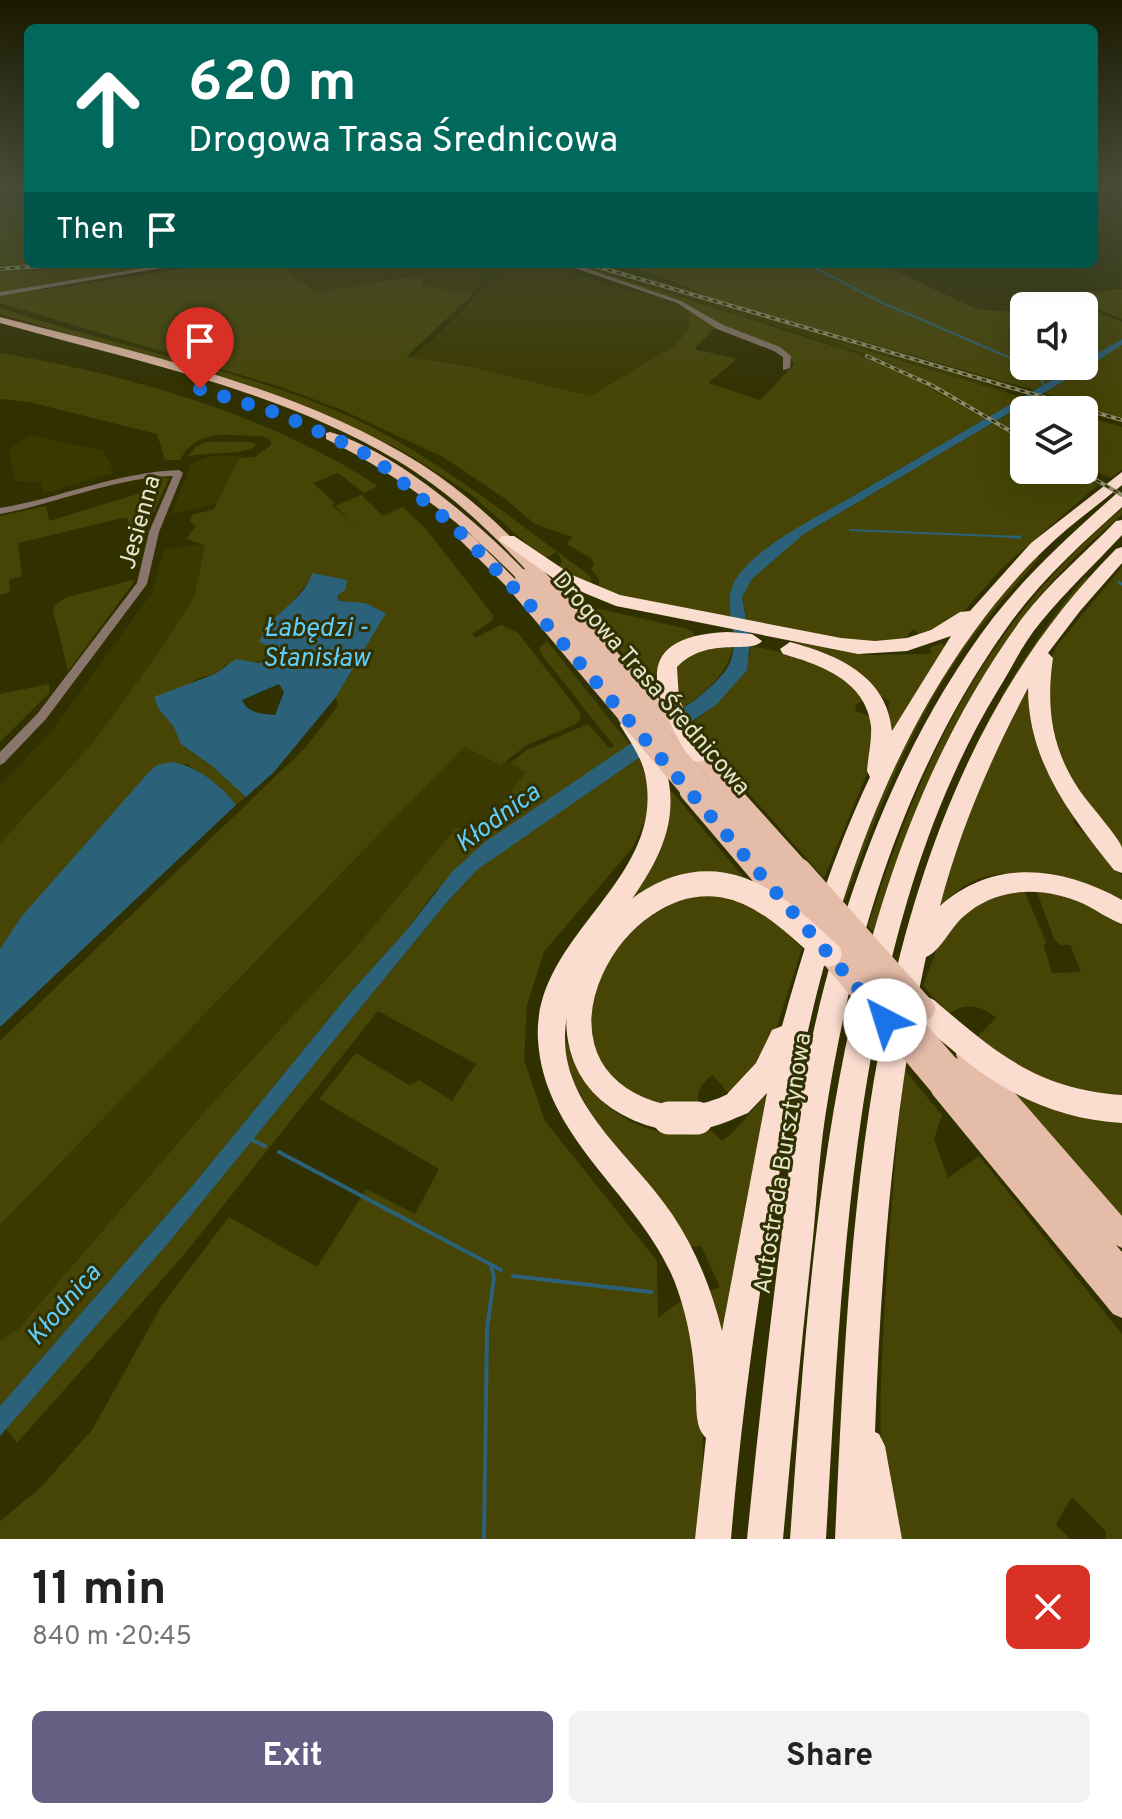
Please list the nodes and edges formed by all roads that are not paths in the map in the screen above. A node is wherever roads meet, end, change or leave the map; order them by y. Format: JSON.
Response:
{"nodes":[{"id":1,"x":157,"y":268,"type":"edge"},
{"id":2,"x":578,"y":268,"type":"edge"},
{"id":3,"x":0,"y":294,"type":"edge"},
{"id":4,"x":0,"y":320,"type":"edge"},
{"id":5,"x":0,"y":329,"type":"edge"},
{"id":6,"x":786,"y":368,"type":"dead end"},
{"id":7,"x":1122,"y":477,"type":"edge"},
{"id":8,"x":1122,"y":498,"type":"edge"},
{"id":9,"x":0,"y":511,"type":"edge"},
{"id":10,"x":1122,"y":525,"type":"edge"},
{"id":11,"x":508,"y":540,"type":"joint"},
{"id":12,"x":1122,"y":553,"type":"edge"},
{"id":13,"x":528,"y":574,"type":"junction"},
{"id":14,"x":987,"y":601,"type":"junction"},
{"id":15,"x":1048,"y":640,"type":"junction"},
{"id":16,"x":626,"y":717,"type":"junction"},
{"id":17,"x":698,"y":754,"type":"junction"},
{"id":18,"x":0,"y":760,"type":"edge"},
{"id":19,"x":878,"y":782,"type":"junction"},
{"id":20,"x":1122,"y":863,"type":"edge"},
{"id":21,"x":1122,"y":913,"type":"edge"},
{"id":22,"x":829,"y":954,"type":"junction"},
{"id":23,"x":911,"y":969,"type":"junction"},
{"id":24,"x":801,"y":1002,"type":"junction"},
{"id":25,"x":925,"y":1009,"type":"joint"},
{"id":26,"x":949,"y":1057,"type":"junction"},
{"id":27,"x":1122,"y":1109,"type":"edge"},
{"id":28,"x":1122,"y":1235,"type":"edge"},
{"id":29,"x":1122,"y":1272,"type":"edge"},
{"id":30,"x":1122,"y":1305,"type":"edge"},
{"id":31,"x":859,"y":1377,"type":"junction"},
{"id":32,"x":718,"y":1481,"type":"junction"},
{"id":33,"x":713,"y":1539,"type":"edge"},
{"id":34,"x":765,"y":1539,"type":"edge"},
{"id":35,"x":808,"y":1539,"type":"edge"},
{"id":36,"x":853,"y":1539,"type":"edge"},
{"id":37,"x":884,"y":1539,"type":"edge"}],
"edges":[{"from":1,"to":3,"type":"street"},
{"from":2,"to":6,"type":"street"},
{"from":4,"to":11,"type":"main road"},
{"from":5,"to":13,"type":"main road"},
{"from":7,"to":14,"type":"highway"},
{"from":8,"to":34,"type":"highway","name":"Autostrada Bursztynowa"},
{"from":9,"to":18,"type":"street","name":"Jesienna"},
{"from":10,"to":35,"type":"highway"},
{"from":11,"to":13,"type":"highway"},
{"from":12,"to":15,"type":"highway"},
{"from":13,"to":14,"type":"highway"},
{"from":13,"to":16,"type":"main road"},
{"from":13,"to":17,"type":"main road","name":"Drogowa Trasa Średnicowa"},
{"from":13,"to":26,"type":"main road","name":"Drogowa Trasa Średnicowa","bridge":true},
{"from":14,"to":19,"type":"highway"},
{"from":15,"to":20,"type":"highway"},
{"from":15,"to":23,"type":"highway"},
{"from":16,"to":22,"type":"main road","bridge":true},
{"from":16,"to":32,"type":"highway","bridge":true},
{"from":17,"to":19,"type":"highway"},
{"from":17,"to":25,"type":"main road","name":"Drogowa Trasa Średnicowa","bridge":true},
{"from":19,"to":24,"type":"highway"},
{"from":21,"to":23,"type":"highway"},
{"from":22,"to":24,"type":"highway","bridge":true},
{"from":22,"to":26,"type":"main road","bridge":true},
{"from":23,"to":31,"type":"highway"},
{"from":24,"to":32,"type":"highway"},
{"from":25,"to":26,"type":"highway"},
{"from":26,"to":27,"type":"highway"},
{"from":26,"to":28,"type":"main road","name":"Drogowa Trasa Średnicowa"},
{"from":26,"to":29,"type":"main road","name":"Drogowa Trasa Średnicowa"},
{"from":26,"to":30,"type":"main road"},
{"from":31,"to":36,"type":"highway"},
{"from":31,"to":37,"type":"highway"},
{"from":32,"to":33,"type":"highway"}]}
